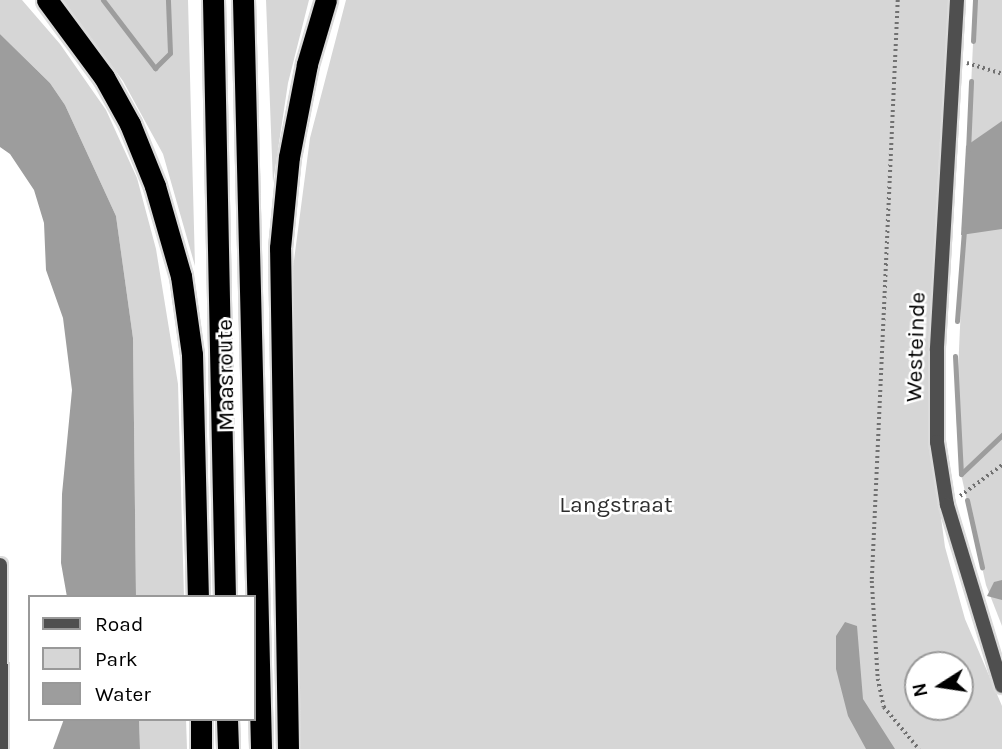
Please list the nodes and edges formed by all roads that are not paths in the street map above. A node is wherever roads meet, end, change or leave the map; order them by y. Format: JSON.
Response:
{"nodes":[{"id":1,"x":47,"y":0,"type":"edge"},
{"id":2,"x":214,"y":0,"type":"edge"},
{"id":3,"x":243,"y":0,"type":"edge"},
{"id":4,"x":326,"y":0,"type":"edge"},
{"id":5,"x":957,"y":0,"type":"edge"},
{"id":6,"x":0,"y":565,"type":"edge"},
{"id":7,"x":198,"y":595,"type":"edge"},
{"id":8,"x":225,"y":595,"type":"edge"},
{"id":9,"x":1002,"y":686,"type":"edge"},
{"id":10,"x":201,"y":721,"type":"edge"},
{"id":11,"x":227,"y":721,"type":"edge"},
{"id":12,"x":1,"y":749,"type":"edge"},
{"id":13,"x":201,"y":749,"type":"edge"},
{"id":14,"x":228,"y":749,"type":"edge"},
{"id":15,"x":261,"y":749,"type":"edge"},
{"id":16,"x":288,"y":749,"type":"edge"}],
"edges":[{"from":1,"to":7,"type":"highway"},
{"from":2,"to":8,"type":"highway","name":"Maasroute"},
{"from":3,"to":15,"type":"highway","name":"Maasroute"},
{"from":4,"to":16,"type":"highway"},
{"from":5,"to":9,"type":"street","name":"Westeinde"},
{"from":6,"to":12,"type":"street"},
{"from":10,"to":13,"type":"highway"},
{"from":11,"to":14,"type":"highway"}]}
